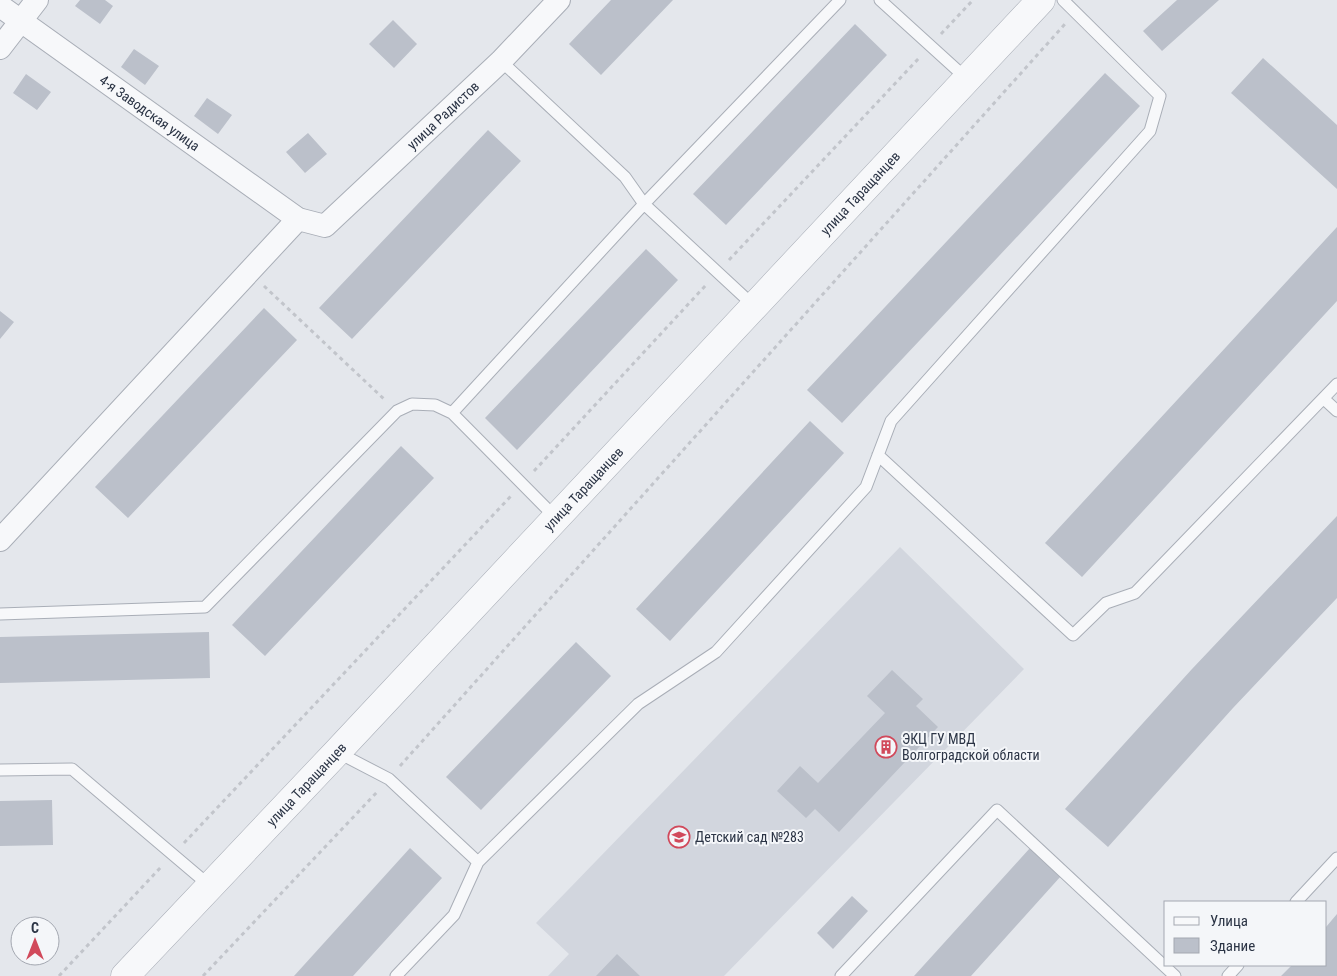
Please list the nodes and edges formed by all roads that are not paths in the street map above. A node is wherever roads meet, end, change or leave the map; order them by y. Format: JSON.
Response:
{"nodes":[{"id":1,"x":37,"y":0,"type":"edge"},
{"id":2,"x":559,"y":0,"type":"edge"},
{"id":3,"x":840,"y":0,"type":"edge"},
{"id":4,"x":880,"y":0,"type":"edge"},
{"id":5,"x":1041,"y":0,"type":"edge"},
{"id":6,"x":1063,"y":0,"type":"edge"},
{"id":7,"x":0,"y":6,"type":"edge"},
{"id":8,"x":20,"y":21,"type":"junction"},
{"id":9,"x":0,"y":48,"type":"edge"},
{"id":10,"x":501,"y":61,"type":"junction"},
{"id":11,"x":967,"y":79,"type":"junction"},
{"id":12,"x":644,"y":204,"type":"junction"},
{"id":13,"x":298,"y":219,"type":"junction"},
{"id":14,"x":755,"y":307,"type":"junction"},
{"id":15,"x":1337,"y":384,"type":"edge"},
{"id":16,"x":1324,"y":399,"type":"junction"},
{"id":17,"x":1337,"y":411,"type":"edge"},
{"id":18,"x":452,"y":413,"type":"junction"},
{"id":19,"x":878,"y":455,"type":"junction"},
{"id":20,"x":557,"y":518,"type":"junction"},
{"id":21,"x":0,"y":540,"type":"edge"},
{"id":22,"x":0,"y":614,"type":"edge"},
{"id":23,"x":337,"y":752,"type":"junction"},
{"id":24,"x":0,"y":770,"type":"edge"},
{"id":25,"x":1337,"y":858,"type":"edge"},
{"id":26,"x":478,"y":862,"type":"junction"},
{"id":27,"x":210,"y":887,"type":"junction"},
{"id":28,"x":1297,"y":901,"type":"edge"},
{"id":29,"x":1164,"y":966,"type":"edge"},
{"id":30,"x":1164,"y":966,"type":"edge"},
{"id":31,"x":1237,"y":966,"type":"edge"},
{"id":32,"x":125,"y":976,"type":"edge"},
{"id":33,"x":396,"y":976,"type":"edge"},
{"id":34,"x":841,"y":976,"type":"edge"},
{"id":35,"x":1175,"y":976,"type":"edge"},
{"id":36,"x":1228,"y":976,"type":"edge"}],
"edges":[{"from":1,"to":8,"type":"street"},
{"from":2,"to":10,"type":"street","name":"улица Радистов"},
{"from":3,"to":12,"type":"lane"},
{"from":4,"to":11,"type":"lane"},
{"from":5,"to":11,"type":"street","name":"улица Таращанцев"},
{"from":6,"to":19,"type":"lane"},
{"from":7,"to":8,"type":"street","name":"4-я Заводская улица"},
{"from":8,"to":9,"type":"street"},
{"from":8,"to":13,"type":"street","name":"4-я Заводская улица"},
{"from":10,"to":12,"type":"lane"},
{"from":10,"to":13,"type":"street","name":"улица Радистов"},
{"from":11,"to":14,"type":"street","name":"улица Таращанцев"},
{"from":12,"to":14,"type":"lane"},
{"from":12,"to":18,"type":"lane"},
{"from":13,"to":21,"type":"street"},
{"from":14,"to":20,"type":"street","name":"улица Таращанцев"},
{"from":15,"to":16,"type":"lane"},
{"from":16,"to":17,"type":"lane"},
{"from":16,"to":19,"type":"lane"},
{"from":18,"to":20,"type":"lane"},
{"from":18,"to":22,"type":"lane"},
{"from":19,"to":26,"type":"lane"},
{"from":20,"to":23,"type":"street","name":"улица Таращанцев"},
{"from":23,"to":26,"type":"lane"},
{"from":23,"to":27,"type":"street","name":"улица Таращанцев"},
{"from":24,"to":27,"type":"lane"},
{"from":25,"to":28,"type":"lane"},
{"from":26,"to":33,"type":"lane"},
{"from":27,"to":32,"type":"street","name":"улица Таращанцев"},
{"from":29,"to":34,"type":"lane"},
{"from":30,"to":35,"type":"lane"},
{"from":31,"to":36,"type":"lane"}]}
